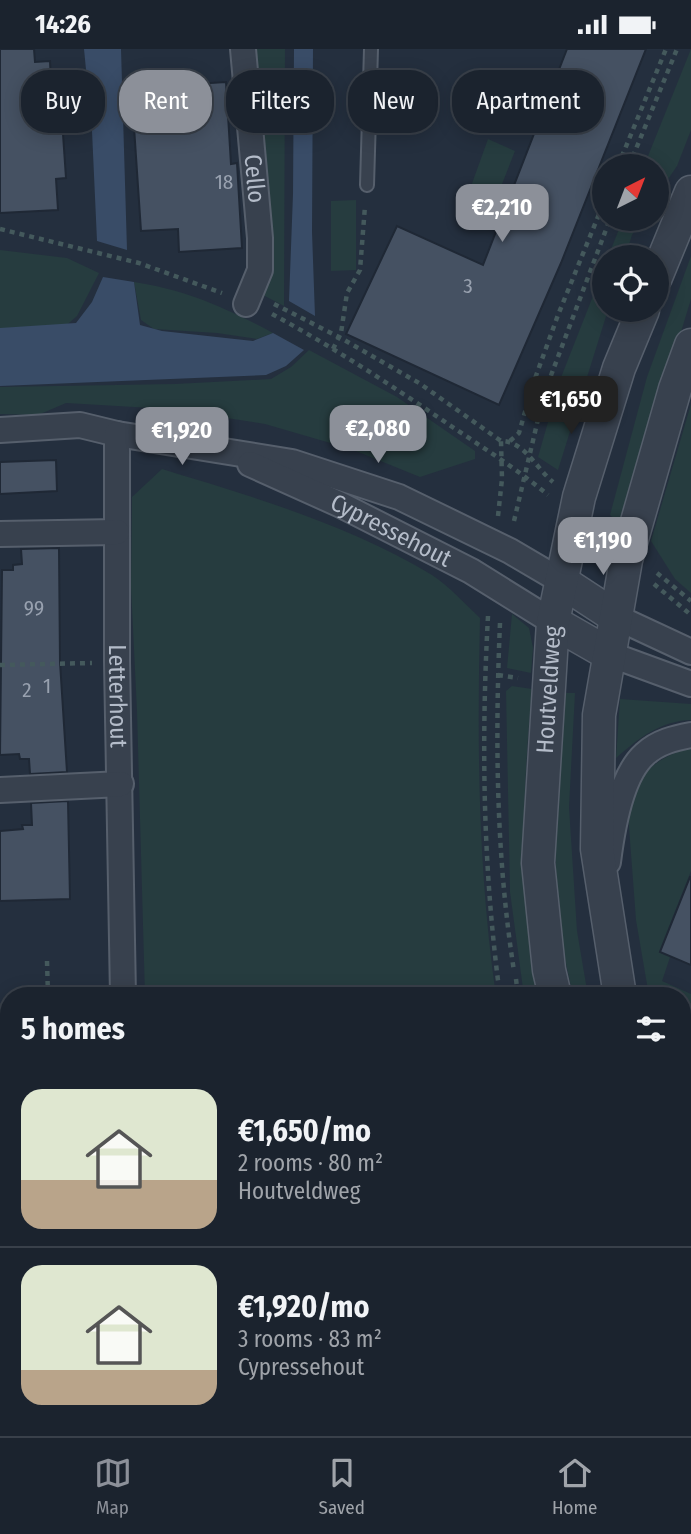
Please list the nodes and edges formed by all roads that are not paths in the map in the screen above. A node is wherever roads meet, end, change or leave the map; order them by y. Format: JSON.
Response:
{"nodes":[{"id":1,"x":243,"y":49,"type":"edge"},
{"id":2,"x":371,"y":49,"type":"edge"},
{"id":3,"x":367,"y":185,"type":"road end"},
{"id":4,"x":691,"y":192,"type":"edge"},
{"id":5,"x":669,"y":245,"type":"edge"},
{"id":6,"x":249,"y":298,"type":"road end"},
{"id":7,"x":638,"y":322,"type":"edge"},
{"id":8,"x":691,"y":345,"type":"edge"},
{"id":9,"x":0,"y":431,"type":"edge"},
{"id":10,"x":117,"y":434,"type":"junction"},
{"id":11,"x":222,"y":451,"type":"junction"},
{"id":12,"x":117,"y":532,"type":"junction"},
{"id":13,"x":0,"y":534,"type":"edge"},
{"id":14,"x":561,"y":581,"type":"junction"},
{"id":15,"x":616,"y":617,"type":"junction"},
{"id":16,"x":554,"y":622,"type":"junction"},
{"id":17,"x":691,"y":652,"type":"edge"},
{"id":18,"x":609,"y":654,"type":"junction"},
{"id":19,"x":691,"y":684,"type":"edge"},
{"id":20,"x":691,"y":735,"type":"edge"},
{"id":21,"x":121,"y":784,"type":"junction"},
{"id":22,"x":0,"y":790,"type":"edge"},
{"id":23,"x":603,"y":898,"type":"junction"},
{"id":24,"x":123,"y":987,"type":"edge"},
{"id":25,"x":553,"y":987,"type":"edge"},
{"id":26,"x":618,"y":987,"type":"edge"}],
"edges":[{"from":1,"to":6,"type":"street","name":"Cello"},
{"from":2,"to":3,"type":"lane"},
{"from":4,"to":5,"type":"street"},
{"from":7,"to":14,"type":"street","name":"Houtveldweg"},
{"from":8,"to":15,"type":"street"},
{"from":9,"to":10,"type":"street","name":"Cypressehout"},
{"from":10,"to":11,"type":"street","name":"Cypressehout"},
{"from":10,"to":12,"type":"street","name":"Letterhout"},
{"from":11,"to":14,"type":"street","name":"Cypressehout"},
{"from":11,"to":16,"type":"street","name":"Cypressehout"},
{"from":12,"to":13,"type":"street"},
{"from":12,"to":21,"type":"street","name":"Letterhout"},
{"from":14,"to":15,"type":"street"},
{"from":14,"to":16,"type":"street","name":"Houtveldweg"},
{"from":15,"to":17,"type":"street"},
{"from":15,"to":18,"type":"street"},
{"from":16,"to":18,"type":"street"},
{"from":16,"to":25,"type":"street","name":"Houtveldweg"},
{"from":18,"to":19,"type":"street"},
{"from":18,"to":23,"type":"street"},
{"from":20,"to":23,"type":"street"},
{"from":21,"to":22,"type":"street"},
{"from":21,"to":24,"type":"street","name":"Letterhout"},
{"from":23,"to":26,"type":"street"}]}
